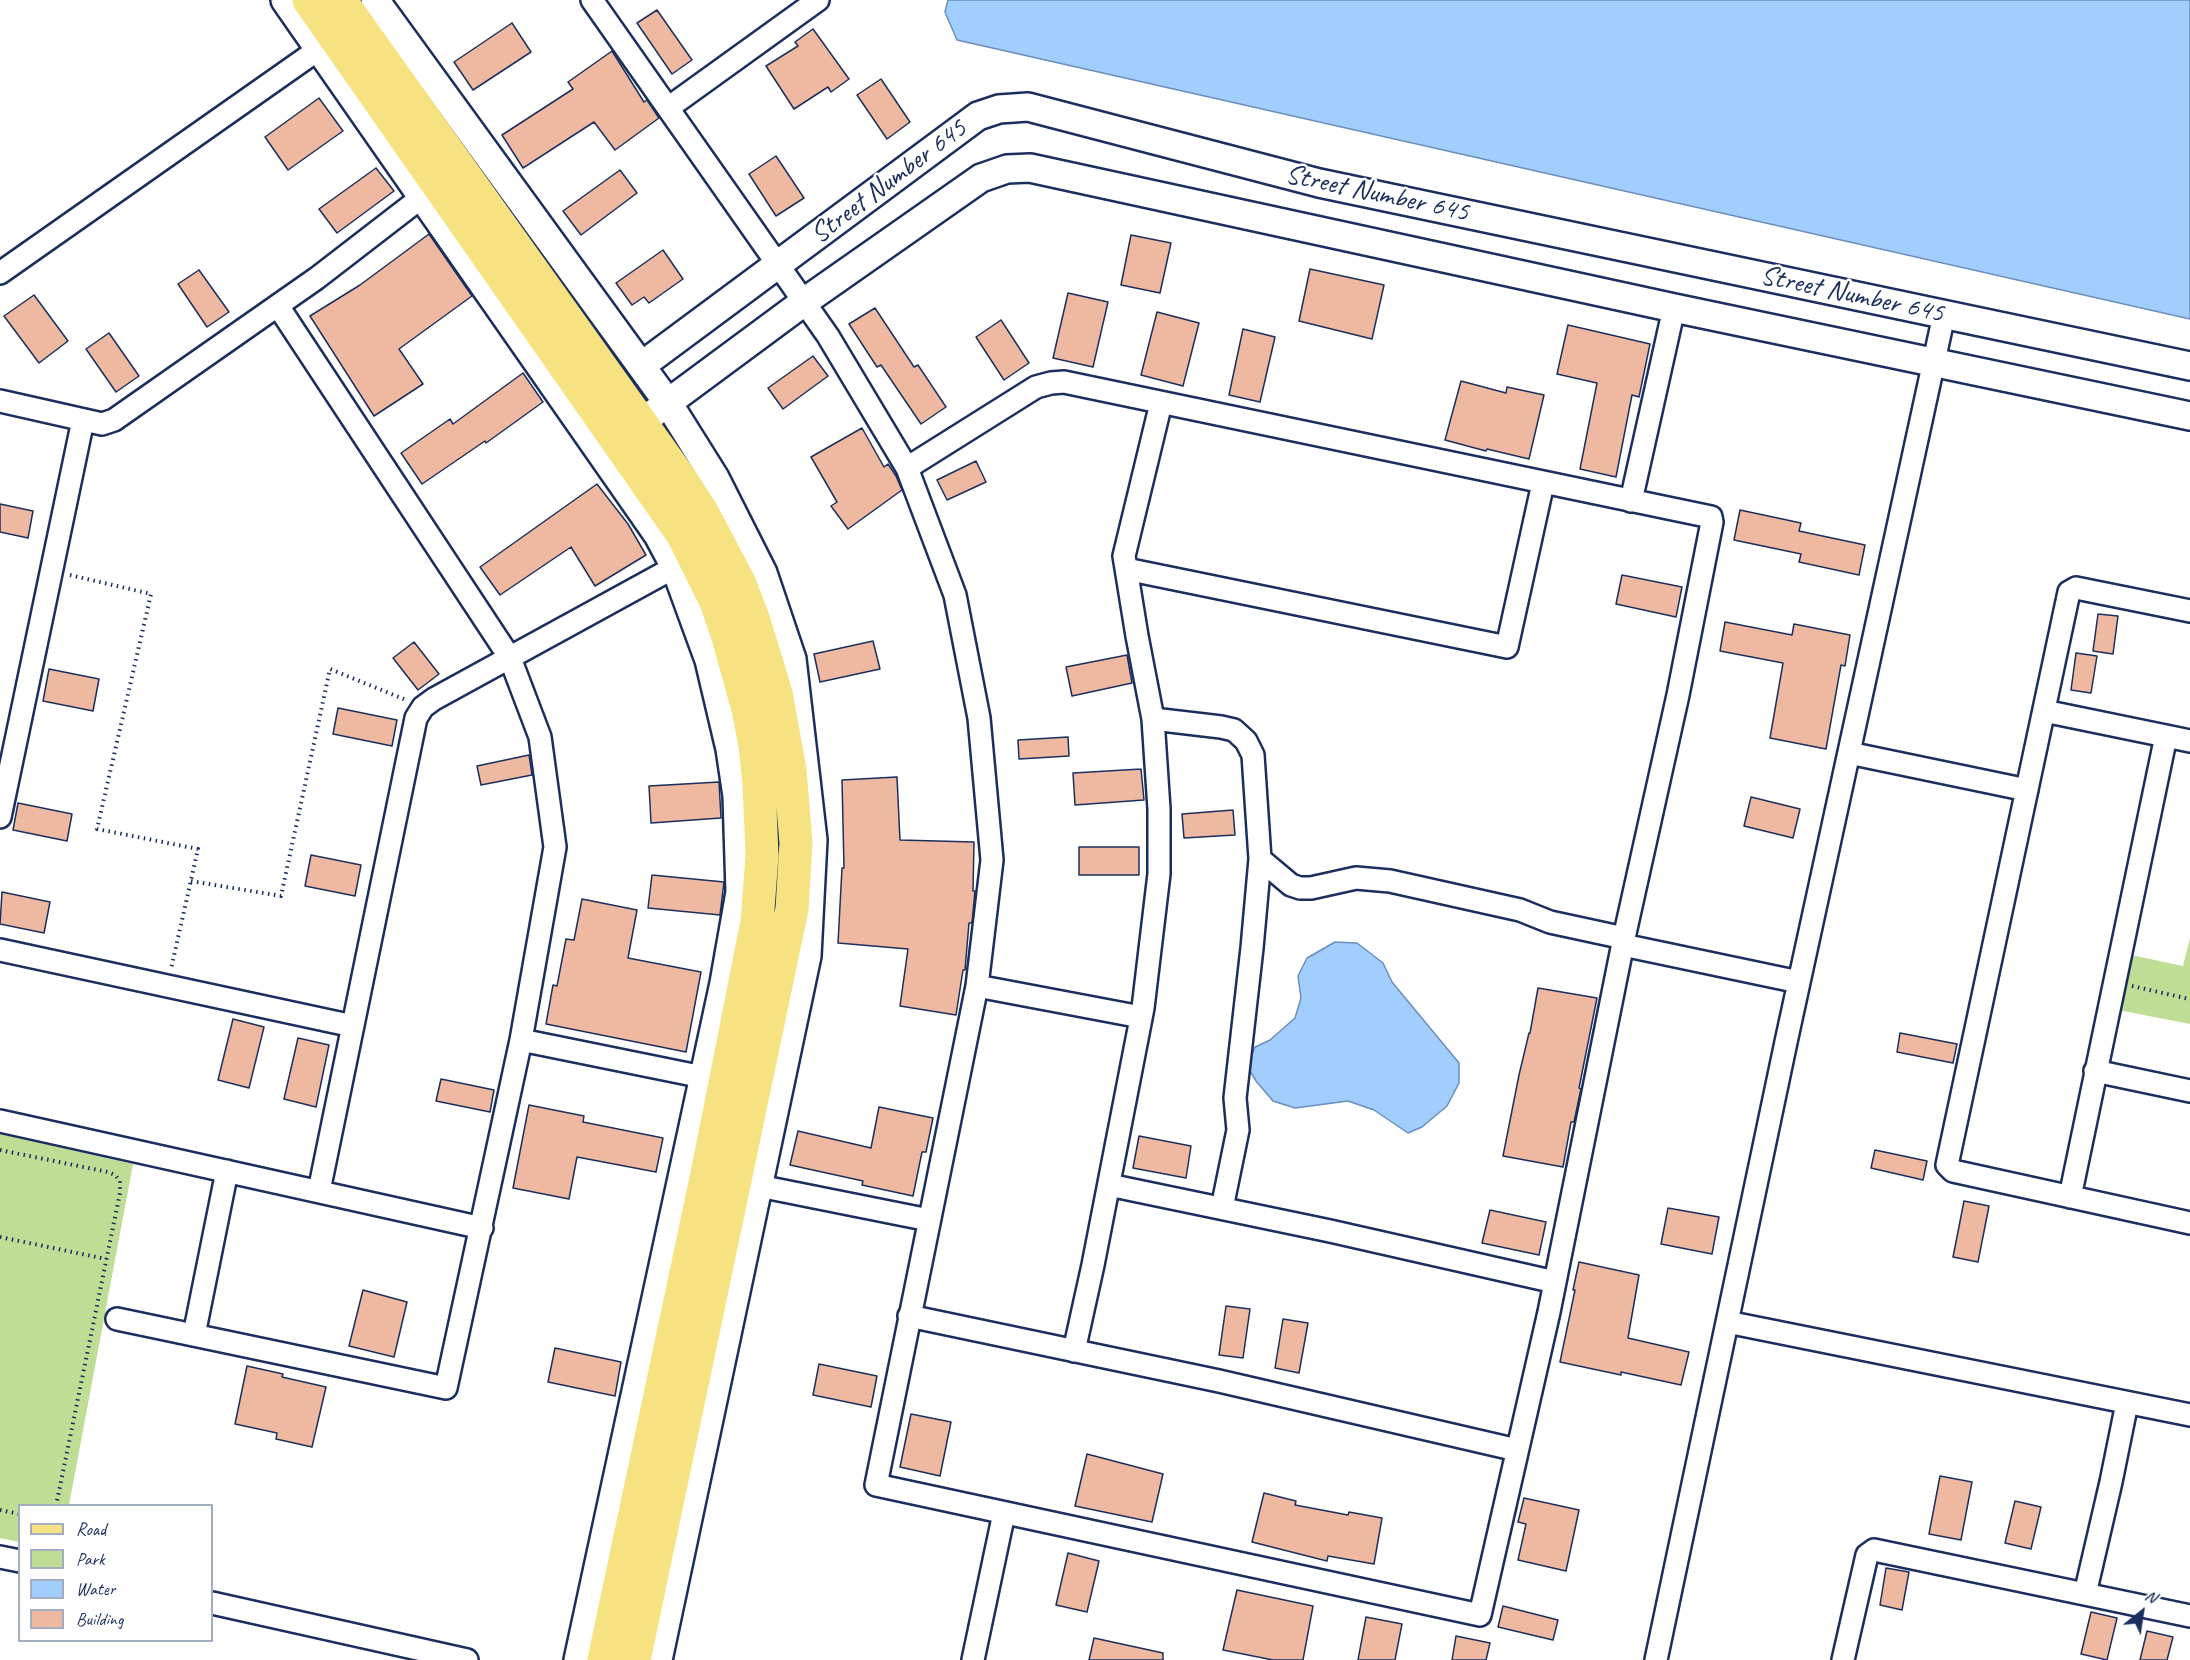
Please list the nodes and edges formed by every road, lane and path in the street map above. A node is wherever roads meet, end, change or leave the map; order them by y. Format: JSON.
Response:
{"nodes":[{"id":1,"x":285,"y":0,"type":"edge"},
{"id":2,"x":309,"y":0,"type":"edge"},
{"id":3,"x":340,"y":0,"type":"edge"},
{"id":4,"x":375,"y":0,"type":"edge"},
{"id":5,"x":592,"y":0,"type":"edge"},
{"id":6,"x":818,"y":0,"type":"edge"},
{"id":7,"x":319,"y":49,"type":"junction"},
{"id":8,"x":668,"y":108,"type":"junction"},
{"id":9,"x":422,"y":197,"type":"junction"},
{"id":10,"x":0,"y":273,"type":"edge"},
{"id":11,"x":790,"y":282,"type":"junction"},
{"id":12,"x":278,"y":306,"type":"junction"},
{"id":13,"x":1674,"y":308,"type":"junction"},
{"id":14,"x":1944,"y":315,"type":"junction"},
{"id":15,"x":1932,"y":363,"type":"junction"},
{"id":16,"x":641,"y":366,"type":"junction"},
{"id":17,"x":2190,"y":366,"type":"edge"},
{"id":18,"x":0,"y":401,"type":"edge"},
{"id":19,"x":1161,"y":403,"type":"junction"},
{"id":20,"x":668,"y":404,"type":"junction"},
{"id":21,"x":2190,"y":416,"type":"edge"},
{"id":22,"x":83,"y":420,"type":"junction"},
{"id":23,"x":640,"y":422,"type":"junction"},
{"id":24,"x":907,"y":468,"type":"junction"},
{"id":25,"x":1543,"y":483,"type":"junction"},
{"id":26,"x":1631,"y":501,"type":"junction"},
{"id":27,"x":675,"y":567,"type":"junction"},
{"id":28,"x":1126,"y":569,"type":"junction"},
{"id":29,"x":52,"y":570,"type":"junction"},
{"id":30,"x":2190,"y":611,"type":"edge"},
{"id":31,"x":510,"y":658,"type":"junction"},
{"id":32,"x":423,"y":707,"type":"junction"},
{"id":33,"x":2044,"y":711,"type":"junction"},
{"id":34,"x":1153,"y":719,"type":"junction"},
{"id":35,"x":2166,"y":736,"type":"junction"},
{"id":36,"x":2190,"y":741,"type":"edge"},
{"id":37,"x":1849,"y":753,"type":"junction"},
{"id":38,"x":2027,"y":790,"type":"junction"},
{"id":39,"x":0,"y":817,"type":"edge"},
{"id":40,"x":1260,"y":859,"type":"junction"},
{"id":41,"x":191,"y":881,"type":"junction"},
{"id":42,"x":1623,"y":941,"type":"junction"},
{"id":43,"x":0,"y":950,"type":"edge"},
{"id":44,"x":1799,"y":982,"type":"junction"},
{"id":45,"x":2114,"y":982,"type":"junction"},
{"id":46,"x":168,"y":986,"type":"junction"},
{"id":47,"x":977,"y":986,"type":"junction"},
{"id":48,"x":2190,"y":999,"type":"edge"},
{"id":49,"x":1141,"y":1017,"type":"junction"},
{"id":50,"x":353,"y":1026,"type":"junction"},
{"id":51,"x":521,"y":1040,"type":"junction"},
{"id":52,"x":2095,"y":1071,"type":"junction"},
{"id":53,"x":703,"y":1077,"type":"junction"},
{"id":54,"x":2190,"y":1092,"type":"edge"},
{"id":55,"x":0,"y":1121,"type":"edge"},
{"id":56,"x":0,"y":1150,"type":"edge"},
{"id":57,"x":227,"y":1171,"type":"junction"},
{"id":58,"x":1109,"y":1185,"type":"junction"},
{"id":59,"x":759,"y":1186,"type":"junction"},
{"id":60,"x":319,"y":1191,"type":"junction"},
{"id":61,"x":2070,"y":1197,"type":"junction"},
{"id":62,"x":1222,"y":1208,"type":"junction"},
{"id":63,"x":929,"y":1220,"type":"junction"},
{"id":64,"x":2190,"y":1223,"type":"edge"},
{"id":65,"x":482,"y":1228,"type":"junction"},
{"id":66,"x":0,"y":1237,"type":"edge"},
{"id":67,"x":106,"y":1259,"type":"junction"},
{"id":68,"x":1555,"y":1282,"type":"junction"},
{"id":69,"x":909,"y":1316,"type":"junction"},
{"id":70,"x":117,"y":1319,"type":"dead end"},
{"id":71,"x":1727,"y":1322,"type":"junction"},
{"id":72,"x":194,"y":1335,"type":"junction"},
{"id":73,"x":1074,"y":1351,"type":"junction"},
{"id":74,"x":2127,"y":1403,"type":"junction"},
{"id":75,"x":2190,"y":1415,"type":"edge"},
{"id":76,"x":1517,"y":1450,"type":"junction"},
{"id":77,"x":56,"y":1504,"type":"edge"},
{"id":78,"x":0,"y":1510,"type":"edge"},
{"id":79,"x":1004,"y":1513,"type":"junction"},
{"id":80,"x":18,"y":1514,"type":"edge"},
{"id":81,"x":0,"y":1557,"type":"edge"},
{"id":82,"x":18,"y":1561,"type":"edge"},
{"id":83,"x":2085,"y":1594,"type":"junction"},
{"id":84,"x":213,"y":1604,"type":"edge"},
{"id":85,"x":2190,"y":1616,"type":"edge"},
{"id":86,"x":467,"y":1660,"type":"edge"},
{"id":87,"x":578,"y":1660,"type":"edge"},
{"id":88,"x":604,"y":1660,"type":"edge"},
{"id":89,"x":634,"y":1660,"type":"edge"},
{"id":90,"x":658,"y":1660,"type":"edge"},
{"id":91,"x":973,"y":1660,"type":"edge"},
{"id":92,"x":1656,"y":1660,"type":"edge"},
{"id":93,"x":1843,"y":1660,"type":"edge"}],
"edges":[{"from":1,"to":7,"type":"street"},
{"from":2,"to":88,"type":"main road"},
{"from":3,"to":23,"type":"main road"},
{"from":4,"to":16,"type":"street"},
{"from":5,"to":8,"type":"street"},
{"from":6,"to":8,"type":"street"},
{"from":7,"to":9,"type":"street"},
{"from":7,"to":10,"type":"street"},
{"from":8,"to":11,"type":"street"},
{"from":9,"to":12,"type":"street"},
{"from":9,"to":27,"type":"street"},
{"from":11,"to":13,"type":"street","name":"Street Number 645"},
{"from":11,"to":14,"type":"street","name":"Street Number 645"},
{"from":11,"to":16,"type":"street","name":"Street Number 645"},
{"from":11,"to":20,"type":"street","name":"Street Number 645"},
{"from":11,"to":24,"type":"street"},
{"from":12,"to":22,"type":"street"},
{"from":12,"to":31,"type":"street"},
{"from":13,"to":15,"type":"street","name":"Street Number 645"},
{"from":13,"to":26,"type":"street"},
{"from":14,"to":15,"type":"street"},
{"from":14,"to":17,"type":"street","name":"Street Number 645"},
{"from":15,"to":21,"type":"street","name":"Street Number 645"},
{"from":15,"to":37,"type":"street"},
{"from":16,"to":20,"type":"street"},
{"from":18,"to":22,"type":"street"},
{"from":19,"to":24,"type":"street"},
{"from":19,"to":25,"type":"street"},
{"from":19,"to":28,"type":"street"},
{"from":20,"to":23,"type":"street","name":"Street Number 645"},
{"from":20,"to":59,"type":"street"},
{"from":22,"to":29,"type":"street"},
{"from":23,"to":89,"type":"main road"},
{"from":24,"to":47,"type":"street"},
{"from":25,"to":26,"type":"street"},
{"from":25,"to":28,"type":"street"},
{"from":26,"to":42,"type":"street"},
{"from":27,"to":31,"type":"street"},
{"from":27,"to":53,"type":"street"},
{"from":28,"to":34,"type":"street"},
{"from":29,"to":39,"type":"street"},
{"from":29,"to":41,"type":"path"},
{"from":30,"to":33,"type":"street"},
{"from":31,"to":32,"type":"street"},
{"from":31,"to":51,"type":"street"},
{"from":32,"to":41,"type":"path"},
{"from":32,"to":50,"type":"street"},
{"from":33,"to":35,"type":"street"},
{"from":33,"to":38,"type":"street"},
{"from":34,"to":40,"type":"street"},
{"from":34,"to":49,"type":"street"},
{"from":35,"to":36,"type":"street"},
{"from":35,"to":45,"type":"street"},
{"from":37,"to":38,"type":"street"},
{"from":37,"to":44,"type":"street"},
{"from":38,"to":61,"type":"street"},
{"from":40,"to":42,"type":"street"},
{"from":40,"to":62,"type":"street"},
{"from":41,"to":46,"type":"path"},
{"from":42,"to":44,"type":"street"},
{"from":42,"to":68,"type":"street"},
{"from":43,"to":46,"type":"street"},
{"from":44,"to":71,"type":"street"},
{"from":45,"to":48,"type":"path"},
{"from":45,"to":52,"type":"street"},
{"from":46,"to":50,"type":"street"},
{"from":47,"to":49,"type":"street"},
{"from":47,"to":63,"type":"street"},
{"from":49,"to":58,"type":"street"},
{"from":50,"to":60,"type":"street"},
{"from":51,"to":53,"type":"street"},
{"from":51,"to":65,"type":"street"},
{"from":52,"to":54,"type":"street"},
{"from":52,"to":61,"type":"street"},
{"from":53,"to":87,"type":"street"},
{"from":55,"to":57,"type":"street"},
{"from":56,"to":67,"type":"path"},
{"from":57,"to":60,"type":"street"},
{"from":57,"to":72,"type":"street"},
{"from":58,"to":62,"type":"street"},
{"from":58,"to":73,"type":"street"},
{"from":59,"to":63,"type":"street"},
{"from":59,"to":90,"type":"street"},
{"from":60,"to":65,"type":"street"},
{"from":61,"to":64,"type":"street"},
{"from":62,"to":68,"type":"street"},
{"from":63,"to":69,"type":"street"},
{"from":65,"to":72,"type":"street"},
{"from":66,"to":67,"type":"path"},
{"from":67,"to":77,"type":"path"},
{"from":68,"to":76,"type":"street"},
{"from":69,"to":73,"type":"street"},
{"from":69,"to":79,"type":"street"},
{"from":70,"to":72,"type":"street"},
{"from":71,"to":74,"type":"street"},
{"from":71,"to":92,"type":"street"},
{"from":73,"to":76,"type":"street"},
{"from":74,"to":75,"type":"street"},
{"from":74,"to":83,"type":"street"},
{"from":76,"to":79,"type":"street"},
{"from":78,"to":80,"type":"path"},
{"from":79,"to":91,"type":"street"},
{"from":81,"to":82,"type":"street"},
{"from":83,"to":85,"type":"street"},
{"from":83,"to":93,"type":"street"},
{"from":84,"to":86,"type":"street"}]}
